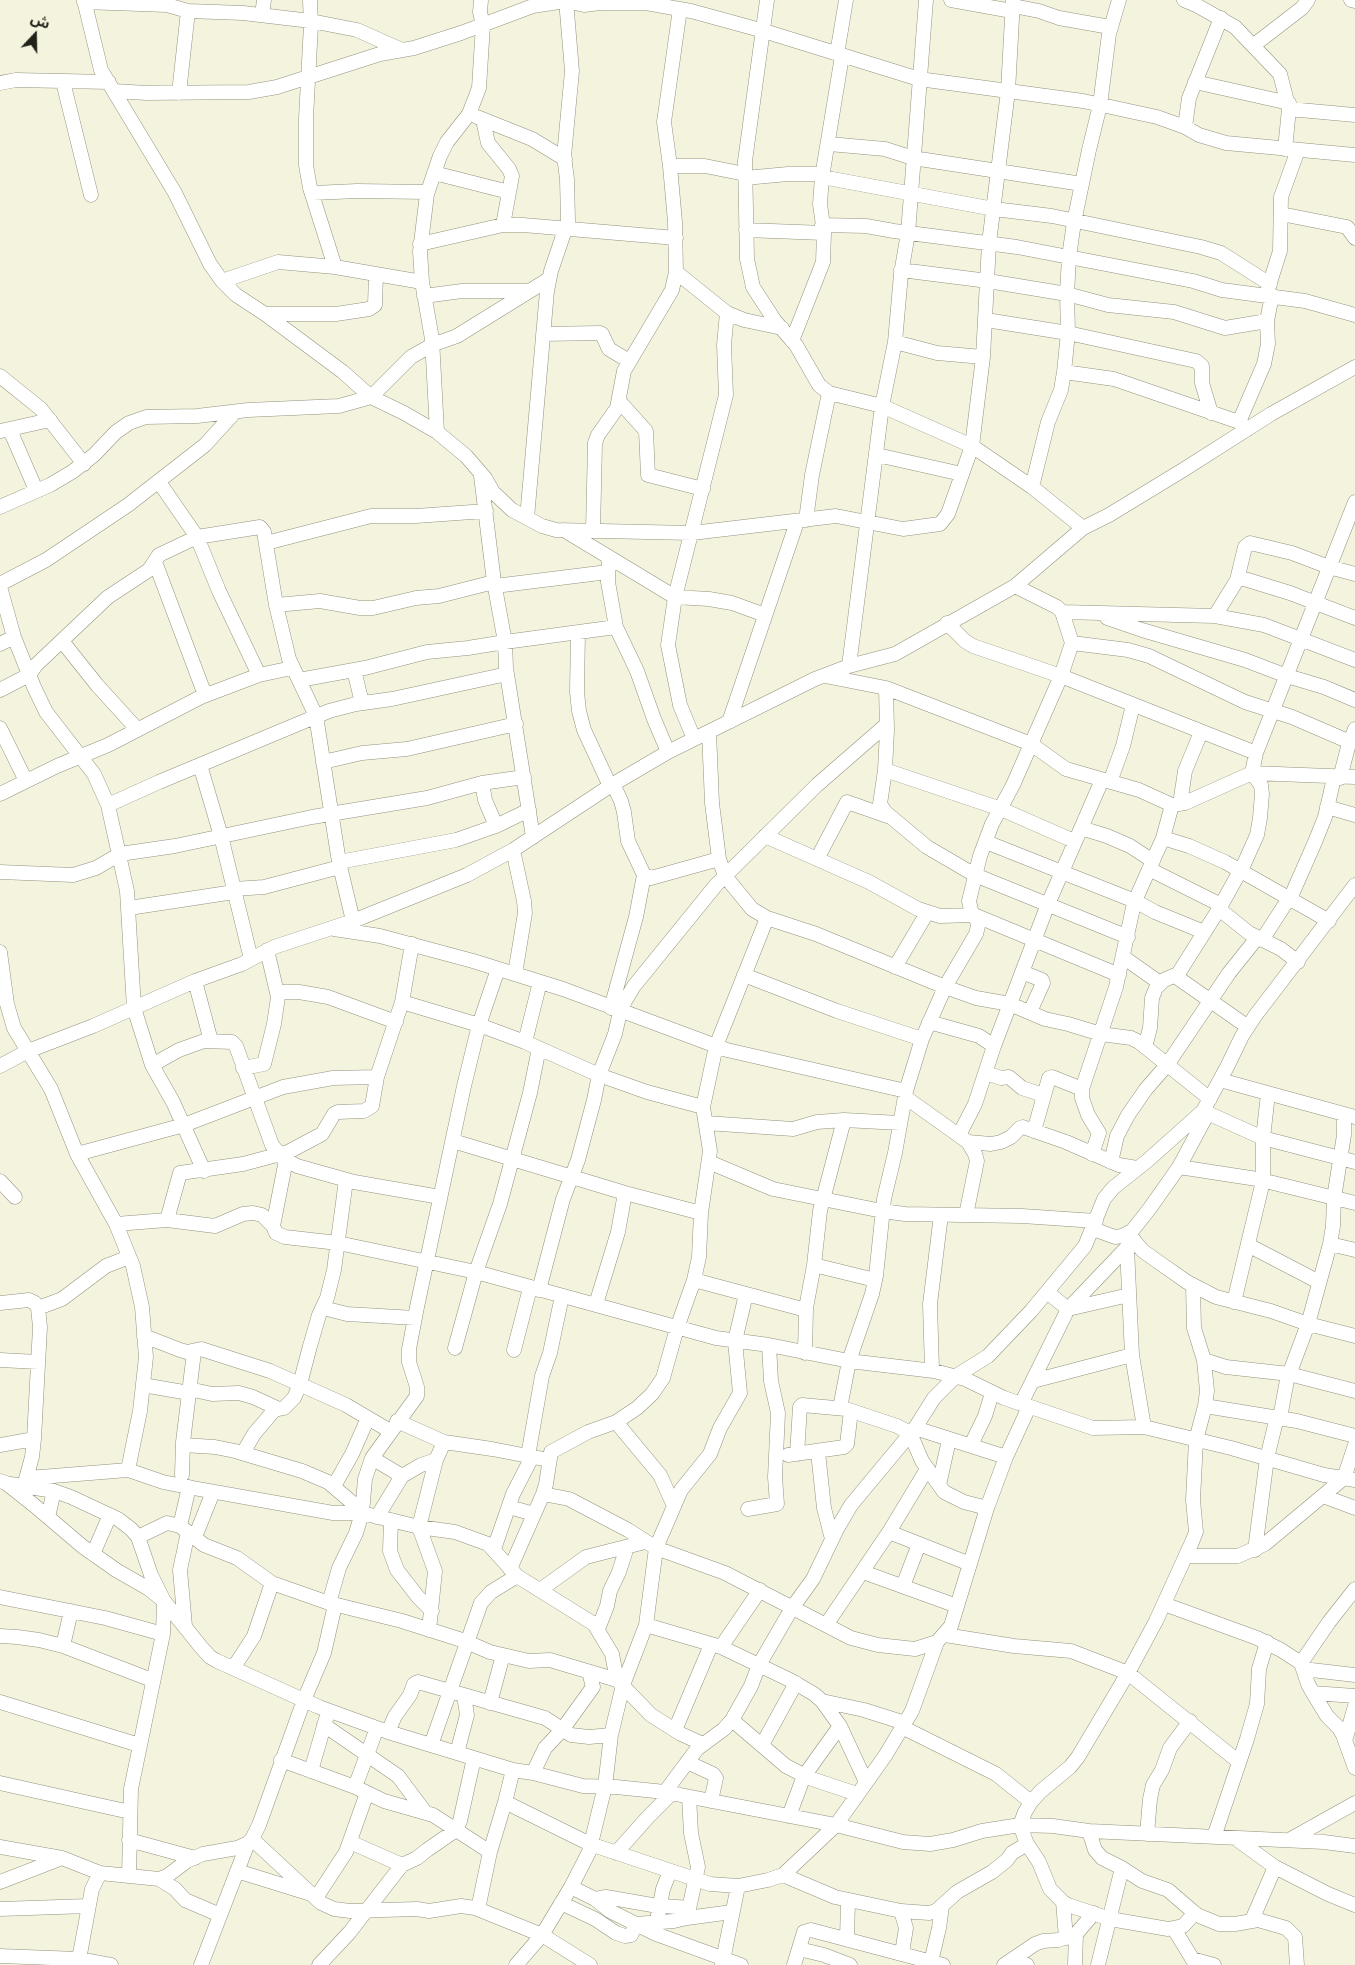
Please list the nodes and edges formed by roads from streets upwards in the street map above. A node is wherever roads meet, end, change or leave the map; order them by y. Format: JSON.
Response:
{"nodes":[{"id":1,"x":264,"y":0,"type":"edge"},
{"id":2,"x":310,"y":0,"type":"edge"},
{"id":3,"x":481,"y":0,"type":"edge"},
{"id":4,"x":767,"y":0,"type":"edge"},
{"id":5,"x":846,"y":0,"type":"edge"},
{"id":6,"x":926,"y":0,"type":"edge"},
{"id":7,"x":951,"y":0,"type":"edge"},
{"id":8,"x":1119,"y":0,"type":"edge"},
{"id":9,"x":1184,"y":0,"type":"edge"},
{"id":10,"x":1308,"y":0,"type":"edge"},
{"id":11,"x":1352,"y":0,"type":"edge"},
{"id":12,"x":84,"y":1,"type":"edge"},
{"id":13,"x":565,"y":1,"type":"edge"},
{"id":14,"x":1355,"y":1,"type":"edge"},
{"id":15,"x":529,"y":3,"type":"edge"},
{"id":16,"x":182,"y":6,"type":"edge"},
{"id":17,"x":1013,"y":6,"type":"edge"},
{"id":18,"x":680,"y":9,"type":"junction"},
{"id":19,"x":262,"y":15,"type":"junction"},
{"id":20,"x":1221,"y":18,"type":"junction"},
{"id":21,"x":311,"y":21,"type":"junction"},
{"id":22,"x":483,"y":25,"type":"junction"},
{"id":23,"x":1110,"y":27,"type":"junction"},
{"id":24,"x":764,"y":31,"type":"junction"},
{"id":25,"x":1254,"y":45,"type":"junction"},
{"id":26,"x":402,"y":50,"type":"junction"},
{"id":27,"x":839,"y":55,"type":"junction"},
{"id":28,"x":308,"y":77,"type":"junction"},
{"id":29,"x":919,"y":79,"type":"junction"},
{"id":30,"x":0,"y":82,"type":"edge"},
{"id":31,"x":63,"y":82,"type":"junction"},
{"id":32,"x":1195,"y":82,"type":"junction"},
{"id":33,"x":111,"y":87,"type":"junction"},
{"id":34,"x":1008,"y":91,"type":"junction"},
{"id":35,"x":180,"y":93,"type":"junction"},
{"id":36,"x":1100,"y":105,"type":"junction"},
{"id":37,"x":1289,"y":106,"type":"junction"},
{"id":38,"x":469,"y":114,"type":"junction"},
{"id":39,"x":1355,"y":115,"type":"edge"},
{"id":40,"x":483,"y":120,"type":"junction"},
{"id":41,"x":1185,"y":127,"type":"junction"},
{"id":42,"x":828,"y":144,"type":"junction"},
{"id":43,"x":1291,"y":149,"type":"junction"},
{"id":44,"x":1355,"y":155,"type":"edge"},
{"id":45,"x":913,"y":158,"type":"junction"},
{"id":46,"x":564,"y":159,"type":"junction"},
{"id":47,"x":670,"y":166,"type":"junction"},
{"id":48,"x":998,"y":171,"type":"junction"},
{"id":49,"x":434,"y":173,"type":"junction"},
{"id":50,"x":823,"y":175,"type":"junction"},
{"id":51,"x":745,"y":176,"type":"junction"},
{"id":52,"x":1082,"y":184,"type":"junction"},
{"id":53,"x":427,"y":192,"type":"junction"},
{"id":54,"x":509,"y":192,"type":"junction"},
{"id":55,"x":313,"y":193,"type":"junction"},
{"id":56,"x":911,"y":194,"type":"junction"},
{"id":57,"x":91,"y":195,"type":"dead end"},
{"id":58,"x":994,"y":209,"type":"junction"},
{"id":59,"x":1281,"y":214,"type":"junction"},
{"id":60,"x":1074,"y":222,"type":"junction"},
{"id":61,"x":503,"y":226,"type":"junction"},
{"id":62,"x":566,"y":228,"type":"junction"},
{"id":63,"x":823,"y":229,"type":"junction"},
{"id":64,"x":746,"y":230,"type":"junction"},
{"id":65,"x":908,"y":233,"type":"junction"},
{"id":66,"x":676,"y":238,"type":"junction"},
{"id":67,"x":1355,"y":238,"type":"edge"},
{"id":68,"x":989,"y":243,"type":"junction"},
{"id":69,"x":420,"y":244,"type":"junction"},
{"id":70,"x":1069,"y":257,"type":"junction"},
{"id":71,"x":335,"y":267,"type":"junction"},
{"id":72,"x":901,"y":270,"type":"junction"},
{"id":73,"x":676,"y":272,"type":"junction"},
{"id":74,"x":376,"y":274,"type":"junction"},
{"id":75,"x":549,"y":279,"type":"junction"},
{"id":76,"x":222,"y":281,"type":"junction"},
{"id":77,"x":988,"y":281,"type":"junction"},
{"id":78,"x":423,"y":289,"type":"junction"},
{"id":79,"x":528,"y":291,"type":"junction"},
{"id":80,"x":1270,"y":291,"type":"junction"},
{"id":81,"x":1067,"y":294,"type":"junction"},
{"id":82,"x":726,"y":313,"type":"junction"},
{"id":83,"x":265,"y":314,"type":"junction"},
{"id":84,"x":1355,"y":315,"type":"edge"},
{"id":85,"x":986,"y":320,"type":"junction"},
{"id":86,"x":1267,"y":321,"type":"junction"},
{"id":87,"x":782,"y":328,"type":"junction"},
{"id":88,"x":1068,"y":333,"type":"junction"},
{"id":89,"x":542,"y":334,"type":"junction"},
{"id":90,"x":792,"y":341,"type":"junction"},
{"id":91,"x":894,"y":342,"type":"junction"},
{"id":92,"x":432,"y":345,"type":"junction"},
{"id":93,"x":983,"y":357,"type":"junction"},
{"id":94,"x":629,"y":361,"type":"junction"},
{"id":95,"x":1355,"y":367,"type":"edge"},
{"id":96,"x":1064,"y":372,"type":"junction"},
{"id":97,"x":0,"y":376,"type":"edge"},
{"id":98,"x":829,"y":393,"type":"junction"},
{"id":99,"x":371,"y":397,"type":"junction"},
{"id":100,"x":619,"y":401,"type":"junction"},
{"id":101,"x":882,"y":406,"type":"junction"},
{"id":102,"x":235,"y":412,"type":"junction"},
{"id":103,"x":1211,"y":413,"type":"junction"},
{"id":104,"x":50,"y":420,"type":"junction"},
{"id":105,"x":1243,"y":425,"type":"junction"},
{"id":106,"x":5,"y":431,"type":"edge"},
{"id":107,"x":437,"y":432,"type":"junction"},
{"id":108,"x":972,"y":446,"type":"junction"},
{"id":109,"x":876,"y":455,"type":"junction"},
{"id":110,"x":84,"y":464,"type":"junction"},
{"id":111,"x":480,"y":473,"type":"junction"},
{"id":112,"x":962,"y":474,"type":"junction"},
{"id":113,"x":159,"y":482,"type":"junction"},
{"id":114,"x":1032,"y":486,"type":"junction"},
{"id":115,"x":703,"y":489,"type":"junction"},
{"id":116,"x":36,"y":490,"type":"junction"},
{"id":117,"x":1355,"y":502,"type":"edge"},
{"id":118,"x":0,"y":507,"type":"edge"},
{"id":119,"x":486,"y":512,"type":"junction"},
{"id":120,"x":526,"y":518,"type":"junction"},
{"id":121,"x":801,"y":521,"type":"junction"},
{"id":122,"x":868,"y":523,"type":"junction"},
{"id":123,"x":1083,"y":528,"type":"junction"},
{"id":124,"x":564,"y":530,"type":"junction"},
{"id":125,"x":593,"y":531,"type":"junction"},
{"id":126,"x":692,"y":533,"type":"junction"},
{"id":127,"x":197,"y":537,"type":"junction"},
{"id":128,"x":266,"y":543,"type":"junction"},
{"id":129,"x":155,"y":562,"type":"junction"},
{"id":130,"x":608,"y":565,"type":"junction"},
{"id":131,"x":1329,"y":567,"type":"junction"},
{"id":132,"x":1355,"y":574,"type":"edge"},
{"id":133,"x":1238,"y":577,"type":"junction"},
{"id":134,"x":494,"y":584,"type":"junction"},
{"id":135,"x":0,"y":586,"type":"edge"},
{"id":136,"x":1015,"y":586,"type":"junction"},
{"id":137,"x":675,"y":597,"type":"junction"},
{"id":138,"x":1314,"y":603,"type":"junction"},
{"id":139,"x":276,"y":605,"type":"junction"},
{"id":140,"x":1062,"y":612,"type":"junction"},
{"id":141,"x":1093,"y":613,"type":"junction"},
{"id":142,"x":765,"y":615,"type":"junction"},
{"id":143,"x":1216,"y":616,"type":"junction"},
{"id":144,"x":1355,"y":618,"type":"edge"},
{"id":145,"x":947,"y":623,"type":"junction"},
{"id":146,"x":616,"y":627,"type":"junction"},
{"id":147,"x":578,"y":632,"type":"junction"},
{"id":148,"x":14,"y":637,"type":"junction"},
{"id":149,"x":1300,"y":640,"type":"junction"},
{"id":150,"x":62,"y":641,"type":"junction"},
{"id":151,"x":505,"y":642,"type":"junction"},
{"id":152,"x":1072,"y":643,"type":"junction"},
{"id":153,"x":0,"y":644,"type":"edge"},
{"id":154,"x":1355,"y":660,"type":"edge"},
{"id":155,"x":849,"y":666,"type":"junction"},
{"id":156,"x":354,"y":670,"type":"junction"},
{"id":157,"x":295,"y":674,"type":"junction"},
{"id":158,"x":507,"y":674,"type":"junction"},
{"id":159,"x":29,"y":675,"type":"junction"},
{"id":160,"x":259,"y":675,"type":"junction"},
{"id":161,"x":824,"y":676,"type":"junction"},
{"id":162,"x":1061,"y":676,"type":"junction"},
{"id":163,"x":1287,"y":676,"type":"junction"},
{"id":164,"x":886,"y":688,"type":"junction"},
{"id":165,"x":0,"y":690,"type":"edge"},
{"id":166,"x":205,"y":695,"type":"junction"},
{"id":167,"x":1355,"y":700,"type":"edge"},
{"id":168,"x":362,"y":703,"type":"junction"},
{"id":169,"x":1133,"y":706,"type":"junction"},
{"id":170,"x":1273,"y":713,"type":"junction"},
{"id":171,"x":316,"y":716,"type":"junction"},
{"id":172,"x":729,"y":722,"type":"junction"},
{"id":173,"x":516,"y":724,"type":"junction"},
{"id":174,"x":886,"y":725,"type":"junction"},
{"id":175,"x":0,"y":728,"type":"edge"},
{"id":176,"x":137,"y":729,"type":"junction"},
{"id":177,"x":1355,"y":729,"type":"edge"},
{"id":178,"x":709,"y":732,"type":"junction"},
{"id":179,"x":1201,"y":732,"type":"junction"},
{"id":180,"x":694,"y":739,"type":"junction"},
{"id":181,"x":1350,"y":742,"type":"junction"},
{"id":182,"x":1031,"y":744,"type":"junction"},
{"id":183,"x":668,"y":752,"type":"junction"},
{"id":184,"x":1256,"y":753,"type":"junction"},
{"id":185,"x":81,"y":757,"type":"junction"},
{"id":186,"x":323,"y":762,"type":"junction"},
{"id":187,"x":200,"y":765,"type":"junction"},
{"id":188,"x":885,"y":770,"type":"junction"},
{"id":189,"x":1252,"y":773,"type":"junction"},
{"id":190,"x":524,"y":778,"type":"junction"},
{"id":191,"x":1337,"y":778,"type":"junction"},
{"id":192,"x":1355,"y":778,"type":"edge"},
{"id":193,"x":26,"y":781,"type":"junction"},
{"id":194,"x":1106,"y":781,"type":"junction"},
{"id":195,"x":482,"y":783,"type":"junction"},
{"id":196,"x":611,"y":785,"type":"junction"},
{"id":197,"x":0,"y":794,"type":"edge"},
{"id":198,"x":1176,"y":804,"type":"junction"},
{"id":199,"x":108,"y":805,"type":"junction"},
{"id":200,"x":1327,"y":807,"type":"junction"},
{"id":201,"x":1001,"y":809,"type":"junction"},
{"id":202,"x":529,"y":810,"type":"junction"},
{"id":203,"x":332,"y":814,"type":"junction"},
{"id":204,"x":1355,"y":815,"type":"edge"},
{"id":205,"x":890,"y":817,"type":"junction"},
{"id":206,"x":496,"y":826,"type":"junction"},
{"id":207,"x":1081,"y":828,"type":"junction"},
{"id":208,"x":221,"y":836,"type":"junction"},
{"id":209,"x":765,"y":836,"type":"junction"},
{"id":210,"x":533,"y":837,"type":"junction"},
{"id":211,"x":1163,"y":838,"type":"junction"},
{"id":212,"x":1074,"y":841,"type":"junction"},
{"id":213,"x":986,"y":842,"type":"junction"},
{"id":214,"x":513,"y":850,"type":"junction"},
{"id":215,"x":120,"y":854,"type":"junction"},
{"id":216,"x":719,"y":859,"type":"junction"},
{"id":217,"x":817,"y":860,"type":"junction"},
{"id":218,"x":340,"y":864,"type":"junction"},
{"id":219,"x":1151,"y":865,"type":"junction"},
{"id":220,"x":1062,"y":871,"type":"junction"},
{"id":221,"x":0,"y":872,"type":"edge"},
{"id":222,"x":1240,"y":872,"type":"junction"},
{"id":223,"x":644,"y":875,"type":"junction"},
{"id":224,"x":725,"y":876,"type":"junction"},
{"id":225,"x":975,"y":876,"type":"junction"},
{"id":226,"x":1355,"y":885,"type":"edge"},
{"id":227,"x":234,"y":890,"type":"junction"},
{"id":228,"x":1289,"y":898,"type":"junction"},
{"id":229,"x":1135,"y":901,"type":"junction"},
{"id":230,"x":1048,"y":904,"type":"junction"},
{"id":231,"x":1220,"y":907,"type":"junction"},
{"id":232,"x":129,"y":908,"type":"junction"},
{"id":233,"x":927,"y":913,"type":"junction"},
{"id":234,"x":974,"y":915,"type":"junction"},
{"id":235,"x":767,"y":918,"type":"junction"},
{"id":236,"x":1329,"y":921,"type":"junction"},
{"id":237,"x":353,"y":922,"type":"junction"},
{"id":238,"x":331,"y":929,"type":"junction"},
{"id":239,"x":1204,"y":932,"type":"junction"},
{"id":240,"x":1128,"y":937,"type":"junction"},
{"id":241,"x":1036,"y":939,"type":"junction"},
{"id":242,"x":1259,"y":939,"type":"junction"},
{"id":243,"x":412,"y":944,"type":"junction"},
{"id":244,"x":267,"y":950,"type":"junction"},
{"id":245,"x":0,"y":952,"type":"edge"},
{"id":246,"x":1123,"y":957,"type":"junction"},
{"id":247,"x":251,"y":959,"type":"junction"},
{"id":248,"x":1298,"y":962,"type":"junction"},
{"id":249,"x":895,"y":967,"type":"junction"},
{"id":250,"x":498,"y":969,"type":"junction"},
{"id":251,"x":1022,"y":972,"type":"junction"},
{"id":252,"x":515,"y":974,"type":"junction"},
{"id":253,"x":744,"y":975,"type":"junction"},
{"id":254,"x":1119,"y":975,"type":"junction"},
{"id":255,"x":1175,"y":976,"type":"junction"},
{"id":256,"x":195,"y":981,"type":"junction"},
{"id":257,"x":540,"y":982,"type":"junction"},
{"id":258,"x":1160,"y":983,"type":"junction"},
{"id":259,"x":945,"y":987,"type":"junction"},
{"id":260,"x":277,"y":992,"type":"junction"},
{"id":261,"x":1212,"y":1001,"type":"junction"},
{"id":262,"x":402,"y":1002,"type":"junction"},
{"id":263,"x":3,"y":1004,"type":"edge"},
{"id":264,"x":1010,"y":1004,"type":"junction"},
{"id":265,"x":134,"y":1008,"type":"junction"},
{"id":266,"x":615,"y":1010,"type":"junction"},
{"id":267,"x":1030,"y":1012,"type":"junction"},
{"id":268,"x":396,"y":1022,"type":"junction"},
{"id":269,"x":929,"y":1022,"type":"junction"},
{"id":270,"x":479,"y":1025,"type":"junction"},
{"id":271,"x":1248,"y":1027,"type":"junction"},
{"id":272,"x":1101,"y":1034,"type":"junction"},
{"id":273,"x":922,"y":1039,"type":"junction"},
{"id":274,"x":211,"y":1041,"type":"junction"},
{"id":275,"x":525,"y":1042,"type":"junction"},
{"id":276,"x":716,"y":1046,"type":"junction"},
{"id":277,"x":994,"y":1046,"type":"junction"},
{"id":278,"x":1146,"y":1047,"type":"junction"},
{"id":279,"x":539,"y":1048,"type":"junction"},
{"id":280,"x":28,"y":1051,"type":"junction"},
{"id":281,"x":152,"y":1065,"type":"junction"},
{"id":282,"x":1167,"y":1065,"type":"junction"},
{"id":283,"x":0,"y":1066,"type":"edge"},
{"id":284,"x":243,"y":1068,"type":"junction"},
{"id":285,"x":986,"y":1073,"type":"junction"},
{"id":286,"x":599,"y":1075,"type":"junction"},
{"id":287,"x":377,"y":1077,"type":"junction"},
{"id":288,"x":1220,"y":1080,"type":"junction"},
{"id":289,"x":1082,"y":1089,"type":"junction"},
{"id":290,"x":905,"y":1094,"type":"junction"},
{"id":291,"x":1268,"y":1094,"type":"junction"},
{"id":292,"x":1043,"y":1095,"type":"junction"},
{"id":293,"x":255,"y":1099,"type":"junction"},
{"id":294,"x":703,"y":1108,"type":"junction"},
{"id":295,"x":1207,"y":1108,"type":"junction"},
{"id":296,"x":1350,"y":1116,"type":"edge"},
{"id":297,"x":844,"y":1120,"type":"junction"},
{"id":298,"x":706,"y":1123,"type":"junction"},
{"id":299,"x":900,"y":1123,"type":"junction"},
{"id":300,"x":184,"y":1125,"type":"junction"},
{"id":301,"x":1034,"y":1130,"type":"junction"},
{"id":302,"x":964,"y":1138,"type":"junction"},
{"id":303,"x":1263,"y":1138,"type":"junction"},
{"id":304,"x":453,"y":1141,"type":"junction"},
{"id":305,"x":77,"y":1154,"type":"junction"},
{"id":306,"x":1092,"y":1154,"type":"junction"},
{"id":307,"x":282,"y":1157,"type":"junction"},
{"id":308,"x":511,"y":1158,"type":"junction"},
{"id":309,"x":1339,"y":1158,"type":"junction"},
{"id":310,"x":710,"y":1162,"type":"junction"},
{"id":311,"x":1111,"y":1162,"type":"junction"},
{"id":312,"x":1355,"y":1162,"type":"edge"},
{"id":313,"x":1179,"y":1167,"type":"junction"},
{"id":314,"x":1137,"y":1168,"type":"junction"},
{"id":315,"x":204,"y":1171,"type":"junction"},
{"id":316,"x":571,"y":1177,"type":"junction"},
{"id":317,"x":346,"y":1180,"type":"junction"},
{"id":318,"x":0,"y":1181,"type":"edge"},
{"id":319,"x":1263,"y":1181,"type":"junction"},
{"id":320,"x":625,"y":1193,"type":"junction"},
{"id":321,"x":15,"y":1197,"type":"dead end"},
{"id":322,"x":440,"y":1197,"type":"junction"},
{"id":323,"x":1334,"y":1198,"type":"junction"},
{"id":324,"x":823,"y":1199,"type":"junction"},
{"id":325,"x":1355,"y":1203,"type":"edge"},
{"id":326,"x":882,"y":1211,"type":"junction"},
{"id":327,"x":702,"y":1213,"type":"junction"},
{"id":328,"x":941,"y":1215,"type":"junction"},
{"id":329,"x":966,"y":1215,"type":"junction"},
{"id":330,"x":168,"y":1220,"type":"junction"},
{"id":331,"x":116,"y":1224,"type":"junction"},
{"id":332,"x":1095,"y":1225,"type":"junction"},
{"id":333,"x":273,"y":1226,"type":"junction"},
{"id":334,"x":1130,"y":1241,"type":"junction"},
{"id":335,"x":338,"y":1243,"type":"junction"},
{"id":336,"x":1330,"y":1244,"type":"junction"},
{"id":337,"x":1248,"y":1245,"type":"junction"},
{"id":338,"x":1355,"y":1250,"type":"edge"},
{"id":339,"x":129,"y":1258,"type":"junction"},
{"id":340,"x":426,"y":1262,"type":"junction"},
{"id":341,"x":814,"y":1265,"type":"junction"},
{"id":342,"x":476,"y":1272,"type":"junction"},
{"id":343,"x":694,"y":1280,"type":"junction"},
{"id":344,"x":875,"y":1280,"type":"junction"},
{"id":345,"x":1319,"y":1282,"type":"junction"},
{"id":346,"x":1193,"y":1286,"type":"junction"},
{"id":347,"x":535,"y":1289,"type":"junction"},
{"id":348,"x":1047,"y":1292,"type":"junction"},
{"id":349,"x":746,"y":1294,"type":"junction"},
{"id":350,"x":1129,"y":1295,"type":"junction"},
{"id":351,"x":562,"y":1296,"type":"junction"},
{"id":352,"x":1234,"y":1302,"type":"junction"},
{"id":353,"x":0,"y":1303,"type":"edge"},
{"id":354,"x":596,"y":1304,"type":"junction"},
{"id":355,"x":38,"y":1308,"type":"junction"},
{"id":356,"x":323,"y":1308,"type":"junction"},
{"id":357,"x":1068,"y":1309,"type":"junction"},
{"id":358,"x":806,"y":1310,"type":"junction"},
{"id":359,"x":415,"y":1318,"type":"junction"},
{"id":360,"x":1308,"y":1324,"type":"junction"},
{"id":361,"x":677,"y":1328,"type":"junction"},
{"id":362,"x":144,"y":1336,"type":"junction"},
{"id":363,"x":1355,"y":1336,"type":"edge"},
{"id":364,"x":735,"y":1341,"type":"junction"},
{"id":365,"x":769,"y":1346,"type":"junction"},
{"id":366,"x":455,"y":1348,"type":"dead end"},
{"id":367,"x":514,"y":1350,"type":"dead end"},
{"id":368,"x":194,"y":1352,"type":"junction"},
{"id":369,"x":805,"y":1353,"type":"junction"},
{"id":370,"x":1132,"y":1355,"type":"junction"},
{"id":371,"x":0,"y":1360,"type":"edge"},
{"id":372,"x":1204,"y":1360,"type":"junction"},
{"id":373,"x":38,"y":1362,"type":"junction"},
{"id":374,"x":849,"y":1362,"type":"junction"},
{"id":375,"x":932,"y":1370,"type":"junction"},
{"id":376,"x":1289,"y":1374,"type":"junction"},
{"id":377,"x":956,"y":1376,"type":"junction"},
{"id":378,"x":1033,"y":1381,"type":"junction"},
{"id":379,"x":300,"y":1384,"type":"junction"},
{"id":380,"x":143,"y":1385,"type":"junction"},
{"id":381,"x":189,"y":1391,"type":"junction"},
{"id":382,"x":1355,"y":1391,"type":"edge"},
{"id":383,"x":992,"y":1393,"type":"junction"},
{"id":384,"x":1025,"y":1405,"type":"junction"},
{"id":385,"x":1205,"y":1406,"type":"junction"},
{"id":386,"x":276,"y":1408,"type":"junction"},
{"id":387,"x":845,"y":1409,"type":"junction"},
{"id":388,"x":368,"y":1418,"type":"junction"},
{"id":389,"x":1278,"y":1418,"type":"junction"},
{"id":390,"x":616,"y":1422,"type":"junction"},
{"id":391,"x":394,"y":1426,"type":"junction"},
{"id":392,"x":1144,"y":1427,"type":"junction"},
{"id":393,"x":913,"y":1431,"type":"junction"},
{"id":394,"x":1355,"y":1436,"type":"edge"},
{"id":395,"x":34,"y":1439,"type":"junction"},
{"id":396,"x":949,"y":1440,"type":"junction"},
{"id":397,"x":1196,"y":1440,"type":"junction"},
{"id":398,"x":444,"y":1442,"type":"junction"},
{"id":399,"x":0,"y":1445,"type":"edge"},
{"id":400,"x":183,"y":1445,"type":"junction"},
{"id":401,"x":1355,"y":1445,"type":"edge"},
{"id":402,"x":971,"y":1446,"type":"junction"},
{"id":403,"x":818,"y":1452,"type":"junction"},
{"id":404,"x":243,"y":1453,"type":"junction"},
{"id":405,"x":797,"y":1454,"type":"junction"},
{"id":406,"x":778,"y":1455,"type":"junction"},
{"id":407,"x":530,"y":1457,"type":"junction"},
{"id":408,"x":1006,"y":1457,"type":"junction"},
{"id":409,"x":1267,"y":1458,"type":"junction"},
{"id":410,"x":436,"y":1460,"type":"junction"},
{"id":411,"x":549,"y":1460,"type":"junction"},
{"id":412,"x":346,"y":1464,"type":"junction"},
{"id":413,"x":369,"y":1464,"type":"junction"},
{"id":414,"x":927,"y":1469,"type":"junction"},
{"id":415,"x":128,"y":1470,"type":"junction"},
{"id":416,"x":402,"y":1476,"type":"junction"},
{"id":417,"x":1349,"y":1479,"type":"edge"},
{"id":418,"x":185,"y":1481,"type":"junction"},
{"id":419,"x":3,"y":1482,"type":"edge"},
{"id":420,"x":939,"y":1485,"type":"junction"},
{"id":421,"x":24,"y":1486,"type":"junction"},
{"id":422,"x":334,"y":1486,"type":"junction"},
{"id":423,"x":54,"y":1491,"type":"junction"},
{"id":424,"x":213,"y":1492,"type":"junction"},
{"id":425,"x":543,"y":1494,"type":"junction"},
{"id":426,"x":1323,"y":1496,"type":"junction"},
{"id":427,"x":674,"y":1506,"type":"junction"},
{"id":428,"x":509,"y":1507,"type":"junction"},
{"id":429,"x":986,"y":1508,"type":"junction"},
{"id":430,"x":1355,"y":1508,"type":"edge"},
{"id":431,"x":748,"y":1509,"type":"dead end"},
{"id":432,"x":362,"y":1512,"type":"junction"},
{"id":433,"x":534,"y":1514,"type":"junction"},
{"id":434,"x":110,"y":1515,"type":"junction"},
{"id":435,"x":48,"y":1518,"type":"junction"},
{"id":436,"x":384,"y":1519,"type":"junction"},
{"id":437,"x":419,"y":1527,"type":"junction"},
{"id":438,"x":187,"y":1532,"type":"junction"},
{"id":439,"x":889,"y":1532,"type":"junction"},
{"id":440,"x":138,"y":1537,"type":"junction"},
{"id":441,"x":832,"y":1539,"type":"junction"},
{"id":442,"x":919,"y":1544,"type":"junction"},
{"id":443,"x":651,"y":1545,"type":"junction"},
{"id":444,"x":627,"y":1547,"type":"junction"},
{"id":445,"x":494,"y":1549,"type":"junction"},
{"id":446,"x":1255,"y":1550,"type":"junction"},
{"id":447,"x":93,"y":1554,"type":"junction"},
{"id":448,"x":1187,"y":1556,"type":"junction"},
{"id":449,"x":970,"y":1564,"type":"junction"},
{"id":450,"x":862,"y":1572,"type":"junction"},
{"id":451,"x":514,"y":1573,"type":"junction"},
{"id":452,"x":272,"y":1583,"type":"junction"},
{"id":453,"x":903,"y":1586,"type":"junction"},
{"id":454,"x":1355,"y":1589,"type":"edge"},
{"id":455,"x":540,"y":1590,"type":"junction"},
{"id":456,"x":760,"y":1590,"type":"junction"},
{"id":457,"x":0,"y":1597,"type":"edge"},
{"id":458,"x":164,"y":1601,"type":"junction"},
{"id":459,"x":332,"y":1604,"type":"junction"},
{"id":460,"x":1164,"y":1604,"type":"junction"},
{"id":461,"x":957,"y":1606,"type":"junction"},
{"id":462,"x":792,"y":1608,"type":"junction"},
{"id":463,"x":432,"y":1610,"type":"junction"},
{"id":464,"x":71,"y":1611,"type":"junction"},
{"id":465,"x":646,"y":1624,"type":"junction"},
{"id":466,"x":826,"y":1625,"type":"junction"},
{"id":467,"x":185,"y":1626,"type":"junction"},
{"id":468,"x":598,"y":1629,"type":"junction"},
{"id":469,"x":429,"y":1630,"type":"junction"},
{"id":470,"x":163,"y":1634,"type":"junction"},
{"id":471,"x":0,"y":1636,"type":"edge"},
{"id":472,"x":941,"y":1639,"type":"junction"},
{"id":473,"x":466,"y":1642,"type":"junction"},
{"id":474,"x":1266,"y":1642,"type":"junction"},
{"id":475,"x":63,"y":1646,"type":"junction"},
{"id":476,"x":716,"y":1646,"type":"junction"},
{"id":477,"x":503,"y":1655,"type":"junction"},
{"id":478,"x":759,"y":1665,"type":"junction"},
{"id":479,"x":1302,"y":1666,"type":"junction"},
{"id":480,"x":234,"y":1668,"type":"junction"},
{"id":481,"x":589,"y":1672,"type":"junction"},
{"id":482,"x":1128,"y":1673,"type":"junction"},
{"id":483,"x":1355,"y":1675,"type":"edge"},
{"id":484,"x":152,"y":1680,"type":"junction"},
{"id":485,"x":620,"y":1683,"type":"junction"},
{"id":486,"x":796,"y":1683,"type":"junction"},
{"id":487,"x":450,"y":1691,"type":"junction"},
{"id":488,"x":1313,"y":1693,"type":"junction"},
{"id":489,"x":464,"y":1695,"type":"junction"},
{"id":490,"x":1355,"y":1696,"type":"edge"},
{"id":491,"x":304,"y":1700,"type":"junction"},
{"id":492,"x":0,"y":1702,"type":"edge"},
{"id":493,"x":822,"y":1702,"type":"junction"},
{"id":494,"x":490,"y":1703,"type":"junction"},
{"id":495,"x":1355,"y":1706,"type":"edge"},
{"id":496,"x":328,"y":1710,"type":"junction"},
{"id":497,"x":732,"y":1720,"type":"junction"},
{"id":498,"x":1190,"y":1721,"type":"junction"},
{"id":499,"x":324,"y":1725,"type":"junction"},
{"id":500,"x":904,"y":1725,"type":"junction"},
{"id":501,"x":840,"y":1726,"type":"junction"},
{"id":502,"x":382,"y":1730,"type":"junction"},
{"id":503,"x":562,"y":1730,"type":"junction"},
{"id":504,"x":675,"y":1730,"type":"junction"},
{"id":505,"x":611,"y":1735,"type":"junction"},
{"id":506,"x":1345,"y":1740,"type":"junction"},
{"id":507,"x":703,"y":1744,"type":"junction"},
{"id":508,"x":139,"y":1745,"type":"junction"},
{"id":509,"x":431,"y":1745,"type":"junction"},
{"id":510,"x":762,"y":1745,"type":"junction"},
{"id":511,"x":457,"y":1753,"type":"junction"},
{"id":512,"x":367,"y":1754,"type":"junction"},
{"id":513,"x":474,"y":1758,"type":"junction"},
{"id":514,"x":281,"y":1760,"type":"junction"},
{"id":515,"x":687,"y":1762,"type":"junction"},
{"id":516,"x":1239,"y":1762,"type":"junction"},
{"id":517,"x":1355,"y":1768,"type":"edge"},
{"id":518,"x":513,"y":1770,"type":"junction"},
{"id":519,"x":311,"y":1771,"type":"junction"},
{"id":520,"x":533,"y":1773,"type":"junction"},
{"id":521,"x":804,"y":1776,"type":"junction"},
{"id":522,"x":866,"y":1782,"type":"junction"},
{"id":523,"x":0,"y":1783,"type":"edge"},
{"id":524,"x":605,"y":1786,"type":"junction"},
{"id":525,"x":361,"y":1790,"type":"junction"},
{"id":526,"x":669,"y":1793,"type":"junction"},
{"id":527,"x":857,"y":1794,"type":"junction"},
{"id":528,"x":690,"y":1797,"type":"junction"},
{"id":529,"x":711,"y":1801,"type":"junction"},
{"id":530,"x":505,"y":1802,"type":"junction"},
{"id":531,"x":1030,"y":1802,"type":"junction"},
{"id":532,"x":1355,"y":1802,"type":"edge"},
{"id":533,"x":130,"y":1812,"type":"junction"},
{"id":534,"x":425,"y":1812,"type":"junction"},
{"id":535,"x":789,"y":1816,"type":"junction"},
{"id":536,"x":836,"y":1825,"type":"junction"},
{"id":537,"x":1020,"y":1825,"type":"junction"},
{"id":538,"x":456,"y":1830,"type":"junction"},
{"id":539,"x":1089,"y":1831,"type":"junction"},
{"id":540,"x":1147,"y":1834,"type":"junction"},
{"id":541,"x":1214,"y":1837,"type":"junction"},
{"id":542,"x":1235,"y":1838,"type":"junction"},
{"id":543,"x":129,"y":1840,"type":"junction"},
{"id":544,"x":1289,"y":1840,"type":"junction"},
{"id":545,"x":250,"y":1841,"type":"junction"},
{"id":546,"x":350,"y":1842,"type":"junction"},
{"id":547,"x":590,"y":1844,"type":"junction"},
{"id":548,"x":1027,"y":1844,"type":"junction"},
{"id":549,"x":0,"y":1846,"type":"edge"},
{"id":550,"x":1355,"y":1846,"type":"edge"},
{"id":551,"x":490,"y":1852,"type":"junction"},
{"id":552,"x":616,"y":1853,"type":"junction"},
{"id":553,"x":62,"y":1858,"type":"junction"},
{"id":554,"x":195,"y":1858,"type":"junction"},
{"id":555,"x":402,"y":1864,"type":"junction"},
{"id":556,"x":1276,"y":1867,"type":"junction"},
{"id":557,"x":1122,"y":1868,"type":"junction"},
{"id":558,"x":237,"y":1871,"type":"junction"},
{"id":559,"x":670,"y":1872,"type":"junction"},
{"id":560,"x":100,"y":1873,"type":"junction"},
{"id":561,"x":783,"y":1875,"type":"junction"},
{"id":562,"x":129,"y":1876,"type":"junction"},
{"id":563,"x":159,"y":1879,"type":"junction"},
{"id":564,"x":696,"y":1880,"type":"junction"},
{"id":565,"x":0,"y":1882,"type":"edge"},
{"id":566,"x":738,"y":1886,"type":"junction"},
{"id":567,"x":571,"y":1887,"type":"junction"},
{"id":568,"x":314,"y":1896,"type":"junction"},
{"id":569,"x":595,"y":1899,"type":"junction"},
{"id":570,"x":848,"y":1900,"type":"junction"},
{"id":571,"x":1063,"y":1902,"type":"junction"},
{"id":572,"x":561,"y":1903,"type":"junction"},
{"id":573,"x":1355,"y":1905,"type":"edge"},
{"id":574,"x":88,"y":1906,"type":"junction"},
{"id":575,"x":660,"y":1906,"type":"junction"},
{"id":576,"x":942,"y":1906,"type":"junction"},
{"id":577,"x":0,"y":1909,"type":"edge"},
{"id":578,"x":478,"y":1909,"type":"junction"},
{"id":579,"x":366,"y":1910,"type":"junction"},
{"id":580,"x":901,"y":1911,"type":"junction"},
{"id":581,"x":732,"y":1912,"type":"junction"},
{"id":582,"x":688,"y":1913,"type":"junction"},
{"id":583,"x":1094,"y":1913,"type":"junction"},
{"id":584,"x":1194,"y":1913,"type":"junction"},
{"id":585,"x":220,"y":1915,"type":"junction"},
{"id":586,"x":1110,"y":1919,"type":"junction"},
{"id":587,"x":1252,"y":1920,"type":"junction"},
{"id":588,"x":657,"y":1923,"type":"junction"},
{"id":589,"x":636,"y":1924,"type":"junction"},
{"id":590,"x":1174,"y":1929,"type":"junction"},
{"id":591,"x":542,"y":1935,"type":"junction"},
{"id":592,"x":1071,"y":1936,"type":"junction"},
{"id":593,"x":847,"y":1940,"type":"junction"},
{"id":594,"x":798,"y":1949,"type":"junction"},
{"id":595,"x":902,"y":1953,"type":"junction"},
{"id":596,"x":0,"y":1956,"type":"edge"},
{"id":597,"x":78,"y":1962,"type":"edge"},
{"id":598,"x":722,"y":1962,"type":"edge"},
{"id":599,"x":1008,"y":1962,"type":"edge"},
{"id":600,"x":1194,"y":1962,"type":"edge"},
{"id":601,"x":582,"y":1963,"type":"edge"},
{"id":602,"x":931,"y":1963,"type":"edge"},
{"id":603,"x":111,"y":1965,"type":"edge"},
{"id":604,"x":201,"y":1965,"type":"edge"},
{"id":605,"x":319,"y":1965,"type":"edge"},
{"id":606,"x":516,"y":1965,"type":"edge"},
{"id":607,"x":741,"y":1965,"type":"edge"},
{"id":608,"x":794,"y":1965,"type":"edge"},
{"id":609,"x":850,"y":1965,"type":"edge"},
{"id":610,"x":1027,"y":1965,"type":"edge"},
{"id":611,"x":1075,"y":1965,"type":"edge"},
{"id":612,"x":1098,"y":1965,"type":"edge"},
{"id":613,"x":1214,"y":1965,"type":"edge"},
{"id":614,"x":1297,"y":1965,"type":"edge"}],
"edges":[{"from":1,"to":19,"type":"street"},
{"from":2,"to":21,"type":"street"},
{"from":3,"to":22,"type":"street"},
{"from":4,"to":24,"type":"street"},
{"from":5,"to":27,"type":"street"},
{"from":6,"to":29,"type":"street"},
{"from":7,"to":17,"type":"street"},
{"from":8,"to":23,"type":"street"},
{"from":9,"to":20,"type":"street"},
{"from":10,"to":25,"type":"street"},
{"from":11,"to":14,"type":"street"},
{"from":12,"to":16,"type":"street"},
{"from":12,"to":33,"type":"street"},
{"from":13,"to":15,"type":"street"},
{"from":13,"to":18,"type":"street"},
{"from":13,"to":46,"type":"street"},
{"from":15,"to":22,"type":"street"},
{"from":16,"to":19,"type":"street"},
{"from":16,"to":35,"type":"street"},
{"from":17,"to":23,"type":"street"},
{"from":17,"to":34,"type":"street"},
{"from":18,"to":24,"type":"street"},
{"from":18,"to":47,"type":"street"},
{"from":19,"to":21,"type":"street"},
{"from":20,"to":25,"type":"street"},
{"from":20,"to":32,"type":"street"},
{"from":21,"to":26,"type":"street"},
{"from":21,"to":28,"type":"street"},
{"from":22,"to":26,"type":"street"},
{"from":22,"to":38,"type":"street"},
{"from":23,"to":36,"type":"street"},
{"from":24,"to":27,"type":"street"},
{"from":24,"to":51,"type":"street"},
{"from":25,"to":37,"type":"street"},
{"from":26,"to":28,"type":"street"},
{"from":27,"to":29,"type":"street"},
{"from":27,"to":42,"type":"street"},
{"from":28,"to":35,"type":"street"},
{"from":28,"to":55,"type":"street"},
{"from":29,"to":34,"type":"street"},
{"from":29,"to":45,"type":"street"},
{"from":30,"to":31,"type":"street"},
{"from":31,"to":33,"type":"street"},
{"from":31,"to":57,"type":"street"},
{"from":32,"to":37,"type":"street"},
{"from":32,"to":41,"type":"street"},
{"from":33,"to":35,"type":"street"},
{"from":33,"to":76,"type":"street"},
{"from":34,"to":36,"type":"street"},
{"from":34,"to":48,"type":"street"},
{"from":36,"to":41,"type":"street"},
{"from":36,"to":52,"type":"street"},
{"from":37,"to":39,"type":"street"},
{"from":37,"to":43,"type":"street"},
{"from":38,"to":40,"type":"street"},
{"from":38,"to":49,"type":"street"},
{"from":40,"to":46,"type":"street"},
{"from":40,"to":54,"type":"street"},
{"from":41,"to":43,"type":"street"},
{"from":42,"to":45,"type":"street"},
{"from":42,"to":50,"type":"street"},
{"from":43,"to":44,"type":"street"},
{"from":43,"to":59,"type":"street"},
{"from":45,"to":48,"type":"street"},
{"from":45,"to":56,"type":"street"},
{"from":46,"to":62,"type":"street"},
{"from":47,"to":51,"type":"street"},
{"from":47,"to":66,"type":"street"},
{"from":48,"to":52,"type":"street"},
{"from":48,"to":58,"type":"street"},
{"from":49,"to":53,"type":"street"},
{"from":49,"to":54,"type":"street"},
{"from":50,"to":51,"type":"street"},
{"from":50,"to":56,"type":"street"},
{"from":50,"to":63,"type":"street"},
{"from":51,"to":64,"type":"street"},
{"from":52,"to":60,"type":"street"},
{"from":53,"to":55,"type":"street"},
{"from":53,"to":69,"type":"street"},
{"from":54,"to":61,"type":"street"},
{"from":55,"to":71,"type":"street"},
{"from":56,"to":58,"type":"street"},
{"from":56,"to":65,"type":"street"},
{"from":58,"to":60,"type":"street"},
{"from":58,"to":68,"type":"street"},
{"from":59,"to":67,"type":"street"},
{"from":59,"to":80,"type":"street"},
{"from":60,"to":70,"type":"street"},
{"from":60,"to":80,"type":"street"},
{"from":61,"to":62,"type":"street"},
{"from":61,"to":69,"type":"street"},
{"from":62,"to":66,"type":"street"},
{"from":62,"to":75,"type":"street"},
{"from":63,"to":64,"type":"street"},
{"from":63,"to":65,"type":"street"},
{"from":63,"to":90,"type":"street"},
{"from":64,"to":87,"type":"street"},
{"from":65,"to":68,"type":"street"},
{"from":65,"to":72,"type":"street"},
{"from":66,"to":73,"type":"street"},
{"from":68,"to":70,"type":"street"},
{"from":68,"to":77,"type":"street"},
{"from":69,"to":78,"type":"street"},
{"from":70,"to":80,"type":"street"},
{"from":70,"to":81,"type":"street"},
{"from":71,"to":74,"type":"street"},
{"from":71,"to":76,"type":"street"},
{"from":72,"to":77,"type":"street"},
{"from":72,"to":91,"type":"street"},
{"from":73,"to":82,"type":"street"},
{"from":73,"to":94,"type":"street"},
{"from":74,"to":78,"type":"street"},
{"from":74,"to":83,"type":"street"},
{"from":75,"to":79,"type":"street"},
{"from":75,"to":89,"type":"street"},
{"from":76,"to":83,"type":"street"},
{"from":77,"to":81,"type":"street"},
{"from":77,"to":85,"type":"street"},
{"from":78,"to":79,"type":"street"},
{"from":78,"to":92,"type":"street"},
{"from":79,"to":92,"type":"street"},
{"from":80,"to":84,"type":"street"},
{"from":80,"to":86,"type":"street"},
{"from":81,"to":86,"type":"street"},
{"from":81,"to":88,"type":"street"},
{"from":82,"to":87,"type":"street"},
{"from":82,"to":115,"type":"street"},
{"from":83,"to":99,"type":"street"},
{"from":85,"to":88,"type":"street"},
{"from":85,"to":93,"type":"street"},
{"from":86,"to":105,"type":"street"},
{"from":87,"to":90,"type":"street"},
{"from":88,"to":96,"type":"street"},
{"from":88,"to":103,"type":"street"},
{"from":89,"to":94,"type":"street"},
{"from":89,"to":120,"type":"street"},
{"from":90,"to":98,"type":"street"},
{"from":91,"to":93,"type":"street"},
{"from":91,"to":101,"type":"street"},
{"from":92,"to":99,"type":"street"},
{"from":92,"to":107,"type":"street"},
{"from":93,"to":108,"type":"street"},
{"from":94,"to":100,"type":"street"},
{"from":95,"to":105,"type":"street"},
{"from":96,"to":103,"type":"street"},
{"from":96,"to":114,"type":"street"},
{"from":97,"to":104,"type":"street"},
{"from":98,"to":101,"type":"street"},
{"from":98,"to":121,"type":"street"},
{"from":99,"to":102,"type":"street"},
{"from":99,"to":107,"type":"street"},
{"from":100,"to":115,"type":"street"},
{"from":100,"to":125,"type":"street"},
{"from":101,"to":108,"type":"street"},
{"from":101,"to":109,"type":"street"},
{"from":102,"to":110,"type":"street"},
{"from":102,"to":113,"type":"street"},
{"from":103,"to":105,"type":"street"},
{"from":104,"to":106,"type":"street"},
{"from":104,"to":110,"type":"street"},
{"from":105,"to":123,"type":"street"},
{"from":106,"to":116,"type":"street"},
{"from":107,"to":111,"type":"street"},
{"from":108,"to":112,"type":"street"},
{"from":108,"to":114,"type":"street"},
{"from":109,"to":112,"type":"street"},
{"from":109,"to":122,"type":"street"},
{"from":110,"to":116,"type":"street"},
{"from":111,"to":119,"type":"street"},
{"from":111,"to":120,"type":"street"},
{"from":112,"to":122,"type":"street"},
{"from":113,"to":127,"type":"street"},
{"from":113,"to":135,"type":"street"},
{"from":114,"to":123,"type":"street"},
{"from":115,"to":126,"type":"street"},
{"from":116,"to":118,"type":"street"},
{"from":117,"to":131,"type":"street"},
{"from":119,"to":128,"type":"street"},
{"from":119,"to":134,"type":"street"},
{"from":120,"to":124,"type":"street"},
{"from":121,"to":122,"type":"street"},
{"from":121,"to":126,"type":"street"},
{"from":121,"to":142,"type":"street"},
{"from":122,"to":155,"type":"street"},
{"from":123,"to":136,"type":"street"},
{"from":124,"to":125,"type":"street"},
{"from":124,"to":130,"type":"street"},
{"from":125,"to":126,"type":"street"},
{"from":126,"to":137,"type":"street"},
{"from":127,"to":128,"type":"street"},
{"from":127,"to":129,"type":"street"},
{"from":127,"to":160,"type":"street"},
{"from":128,"to":139,"type":"street"},
{"from":129,"to":150,"type":"street"},
{"from":129,"to":166,"type":"street"},
{"from":130,"to":134,"type":"street"},
{"from":130,"to":137,"type":"street"},
{"from":130,"to":146,"type":"street"},
{"from":131,"to":132,"type":"street"},
{"from":131,"to":133,"type":"street"},
{"from":131,"to":138,"type":"street"},
{"from":133,"to":138,"type":"street"},
{"from":133,"to":143,"type":"street"},
{"from":134,"to":139,"type":"street"},
{"from":134,"to":151,"type":"street"},
{"from":135,"to":148,"type":"street"},
{"from":136,"to":140,"type":"street"},
{"from":136,"to":145,"type":"street"},
{"from":137,"to":142,"type":"street"},
{"from":137,"to":180,"type":"street"},
{"from":138,"to":144,"type":"street"},
{"from":138,"to":149,"type":"street"},
{"from":139,"to":157,"type":"street"},
{"from":140,"to":141,"type":"street"},
{"from":140,"to":152,"type":"street"},
{"from":141,"to":143,"type":"street"},
{"from":141,"to":163,"type":"street"},
{"from":142,"to":172,"type":"street"},
{"from":143,"to":149,"type":"street"},
{"from":145,"to":155,"type":"street"},
{"from":145,"to":162,"type":"street"},
{"from":146,"to":147,"type":"street"},
{"from":146,"to":183,"type":"street"},
{"from":147,"to":151,"type":"street"},
{"from":147,"to":196,"type":"street"},
{"from":148,"to":153,"type":"street"},
{"from":148,"to":159,"type":"street"},
{"from":149,"to":154,"type":"street"},
{"from":149,"to":163,"type":"street"},
{"from":150,"to":159,"type":"street"},
{"from":150,"to":176,"type":"street"},
{"from":151,"to":156,"type":"street"},
{"from":151,"to":158,"type":"street"},
{"from":152,"to":162,"type":"street"},
{"from":152,"to":170,"type":"street"},
{"from":155,"to":161,"type":"street"},
{"from":156,"to":157,"type":"street"},
{"from":156,"to":168,"type":"street"},
{"from":157,"to":160,"type":"street"},
{"from":157,"to":171,"type":"street"},
{"from":158,"to":168,"type":"street"},
{"from":158,"to":173,"type":"street"},
{"from":159,"to":165,"type":"street"},
{"from":159,"to":185,"type":"street"},
{"from":160,"to":166,"type":"street"},
{"from":161,"to":164,"type":"street"},
{"from":161,"to":172,"type":"street"},
{"from":162,"to":169,"type":"street"},
{"from":162,"to":182,"type":"street"},
{"from":163,"to":167,"type":"street"},
{"from":163,"to":170,"type":"street"},
{"from":164,"to":174,"type":"street"},
{"from":164,"to":182,"type":"street"},
{"from":166,"to":176,"type":"street"},
{"from":168,"to":171,"type":"street"},
{"from":169,"to":179,"type":"street"},
{"from":169,"to":194,"type":"street"},
{"from":170,"to":181,"type":"street"},
{"from":170,"to":184,"type":"street"},
{"from":171,"to":186,"type":"street"},
{"from":171,"to":187,"type":"street"},
{"from":172,"to":178,"type":"street"},
{"from":173,"to":186,"type":"street"},
{"from":173,"to":190,"type":"street"},
{"from":174,"to":188,"type":"street"},
{"from":174,"to":209,"type":"street"},
{"from":175,"to":193,"type":"street"},
{"from":176,"to":185,"type":"street"},
{"from":177,"to":181,"type":"street"},
{"from":178,"to":180,"type":"street"},
{"from":178,"to":216,"type":"street"},
{"from":179,"to":184,"type":"street"},
{"from":179,"to":198,"type":"street"},
{"from":180,"to":183,"type":"street"},
{"from":181,"to":191,"type":"street"},
{"from":182,"to":194,"type":"street"},
{"from":182,"to":201,"type":"street"},
{"from":183,"to":196,"type":"street"},
{"from":184,"to":189,"type":"street"},
{"from":185,"to":193,"type":"street"},
{"from":185,"to":199,"type":"street"},
{"from":186,"to":203,"type":"street"},
{"from":187,"to":199,"type":"street"},
{"from":187,"to":208,"type":"street"},
{"from":188,"to":201,"type":"street"},
{"from":188,"to":205,"type":"street"},
{"from":189,"to":191,"type":"street"},
{"from":189,"to":198,"type":"street"},
{"from":189,"to":222,"type":"street"},
{"from":190,"to":195,"type":"street"},
{"from":190,"to":202,"type":"street"},
{"from":191,"to":192,"type":"street"},
{"from":191,"to":200,"type":"street"},
{"from":193,"to":197,"type":"street"},
{"from":194,"to":198,"type":"street"},
{"from":194,"to":207,"type":"street"},
{"from":195,"to":203,"type":"street"},
{"from":195,"to":206,"type":"street"},
{"from":196,"to":210,"type":"street"},
{"from":196,"to":223,"type":"street"},
{"from":198,"to":211,"type":"street"},
{"from":199,"to":215,"type":"street"},
{"from":200,"to":204,"type":"street"},
{"from":200,"to":228,"type":"street"},
{"from":201,"to":212,"type":"street"},
{"from":201,"to":213,"type":"street"},
{"from":202,"to":206,"type":"street"},
{"from":202,"to":210,"type":"street"},
{"from":203,"to":208,"type":"street"},
{"from":203,"to":218,"type":"street"},
{"from":205,"to":217,"type":"street"},
{"from":205,"to":225,"type":"street"},
{"from":206,"to":218,"type":"street"},
{"from":207,"to":212,"type":"street"},
{"from":207,"to":219,"type":"street"},
{"from":208,"to":215,"type":"street"},
{"from":208,"to":227,"type":"street"},
{"from":209,"to":217,"type":"street"},
{"from":209,"to":224,"type":"street"},
{"from":210,"to":214,"type":"street"},
{"from":211,"to":219,"type":"street"},
{"from":211,"to":222,"type":"street"},
{"from":212,"to":220,"type":"street"},
{"from":213,"to":220,"type":"street"},
{"from":213,"to":225,"type":"street"},
{"from":214,"to":237,"type":"street"},
{"from":214,"to":252,"type":"street"},
{"from":215,"to":221,"type":"street"},
{"from":215,"to":232,"type":"street"},
{"from":216,"to":223,"type":"street"},
{"from":216,"to":224,"type":"street"},
{"from":217,"to":233,"type":"street"},
{"from":218,"to":227,"type":"street"},
{"from":218,"to":237,"type":"street"},
{"from":219,"to":229,"type":"street"},
{"from":219,"to":231,"type":"street"},
{"from":220,"to":229,"type":"street"},
{"from":220,"to":230,"type":"street"},
{"from":222,"to":228,"type":"street"},
{"from":222,"to":231,"type":"street"},
{"from":223,"to":266,"type":"street"},
{"from":224,"to":235,"type":"street"},
{"from":224,"to":266,"type":"street"},
{"from":225,"to":230,"type":"street"},
{"from":225,"to":234,"type":"street"},
{"from":226,"to":236,"type":"street"},
{"from":227,"to":232,"type":"street"},
{"from":227,"to":247,"type":"street"},
{"from":228,"to":236,"type":"street"},
{"from":228,"to":242,"type":"street"},
{"from":229,"to":239,"type":"street"},
{"from":229,"to":240,"type":"street"},
{"from":230,"to":240,"type":"street"},
{"from":230,"to":241,"type":"street"},
{"from":231,"to":239,"type":"street"},
{"from":231,"to":242,"type":"street"},
{"from":232,"to":265,"type":"street"},
{"from":233,"to":234,"type":"street"},
{"from":233,"to":249,"type":"street"},
{"from":234,"to":241,"type":"street"},
{"from":234,"to":259,"type":"street"},
{"from":235,"to":249,"type":"street"},
{"from":235,"to":253,"type":"street"},
{"from":236,"to":248,"type":"street"},
{"from":237,"to":238,"type":"street"},
{"from":238,"to":243,"type":"street"},
{"from":238,"to":244,"type":"street"},
{"from":239,"to":255,"type":"street"},
{"from":240,"to":246,"type":"street"},
{"from":241,"to":251,"type":"street"},
{"from":241,"to":254,"type":"street"},
{"from":242,"to":248,"type":"street"},
{"from":242,"to":261,"type":"street"},
{"from":243,"to":250,"type":"street"},
{"from":243,"to":262,"type":"street"},
{"from":244,"to":247,"type":"street"},
{"from":244,"to":260,"type":"street"},
{"from":245,"to":263,"type":"street"},
{"from":246,"to":254,"type":"street"},
{"from":246,"to":258,"type":"street"},
{"from":247,"to":256,"type":"street"},
{"from":248,"to":271,"type":"street"},
{"from":249,"to":259,"type":"street"},
{"from":250,"to":252,"type":"street"},
{"from":250,"to":270,"type":"street"},
{"from":251,"to":264,"type":"street"},
{"from":251,"to":267,"type":"street"},
{"from":252,"to":257,"type":"street"},
{"from":253,"to":273,"type":"street"},
{"from":253,"to":276,"type":"street"},
{"from":254,"to":272,"type":"street"},
{"from":255,"to":258,"type":"street"},
{"from":255,"to":261,"type":"street"},
{"from":256,"to":265,"type":"street"},
{"from":256,"to":274,"type":"street"},
{"from":257,"to":266,"type":"street"},
{"from":257,"to":275,"type":"street"},
{"from":258,"to":278,"type":"street"},
{"from":259,"to":264,"type":"street"},
{"from":259,"to":269,"type":"street"},
{"from":260,"to":268,"type":"street"},
{"from":260,"to":284,"type":"street"},
{"from":261,"to":271,"type":"street"},
{"from":261,"to":282,"type":"street"},
{"from":262,"to":268,"type":"street"},
{"from":262,"to":270,"type":"street"},
{"from":263,"to":280,"type":"street"},
{"from":264,"to":267,"type":"street"},
{"from":264,"to":277,"type":"street"},
{"from":265,"to":280,"type":"street"},
{"from":265,"to":281,"type":"street"},
{"from":266,"to":276,"type":"street"},
{"from":266,"to":286,"type":"street"},
{"from":267,"to":272,"type":"street"},
{"from":268,"to":287,"type":"street"},
{"from":269,"to":273,"type":"street"},
{"from":269,"to":277,"type":"street"},
{"from":270,"to":275,"type":"street"},
{"from":270,"to":304,"type":"street"},
{"from":271,"to":288,"type":"street"},
{"from":272,"to":278,"type":"street"},
{"from":272,"to":289,"type":"street"},
{"from":273,"to":290,"type":"street"},
{"from":274,"to":281,"type":"street"},
{"from":274,"to":284,"type":"street"},
{"from":275,"to":279,"type":"street"},
{"from":276,"to":290,"type":"street"},
{"from":276,"to":294,"type":"street"},
{"from":277,"to":285,"type":"street"},
{"from":278,"to":282,"type":"street"},
{"from":279,"to":286,"type":"street"},
{"from":279,"to":308,"type":"street"},
{"from":280,"to":283,"type":"street"},
{"from":280,"to":305,"type":"street"},
{"from":281,"to":300,"type":"street"},
{"from":282,"to":295,"type":"street"},
{"from":282,"to":311,"type":"street"},
{"from":284,"to":293,"type":"street"},
{"from":285,"to":292,"type":"street"},
{"from":285,"to":302,"type":"street"},
{"from":286,"to":294,"type":"street"},
{"from":286,"to":316,"type":"street"},
{"from":287,"to":293,"type":"street"},
{"from":287,"to":307,"type":"street"},
{"from":288,"to":291,"type":"street"},
{"from":288,"to":295,"type":"street"},
{"from":289,"to":292,"type":"street"},
{"from":289,"to":306,"type":"street"},
{"from":290,"to":299,"type":"street"},
{"from":290,"to":302,"type":"street"},
{"from":291,"to":296,"type":"street"},
{"from":291,"to":303,"type":"street"},
{"from":292,"to":301,"type":"street"},
{"from":293,"to":300,"type":"street"},
{"from":293,"to":307,"type":"street"},
{"from":294,"to":298,"type":"street"},
{"from":295,"to":303,"type":"street"},
{"from":295,"to":313,"type":"street"},
{"from":295,"to":314,"type":"street"},
{"from":296,"to":309,"type":"street"},
{"from":297,"to":298,"type":"street"},
{"from":297,"to":299,"type":"street"},
{"from":297,"to":324,"type":"street"},
{"from":298,"to":310,"type":"street"},
{"from":299,"to":326,"type":"street"},
{"from":300,"to":305,"type":"street"},
{"from":300,"to":315,"type":"street"},
{"from":301,"to":302,"type":"street"},
{"from":301,"to":306,"type":"street"},
{"from":302,"to":329,"type":"street"},
{"from":303,"to":309,"type":"street"},
{"from":303,"to":319,"type":"street"},
{"from":304,"to":308,"type":"street"},
{"from":304,"to":322,"type":"street"},
{"from":305,"to":331,"type":"street"},
{"from":306,"to":311,"type":"street"},
{"from":307,"to":315,"type":"street"},
{"from":307,"to":317,"type":"street"},
{"from":307,"to":333,"type":"street"},
{"from":308,"to":316,"type":"street"},
{"from":308,"to":342,"type":"street"},
{"from":309,"to":312,"type":"street"},
{"from":309,"to":323,"type":"street"},
{"from":310,"to":324,"type":"street"},
{"from":310,"to":327,"type":"street"},
{"from":311,"to":314,"type":"street"},
{"from":313,"to":319,"type":"street"},
{"from":313,"to":334,"type":"street"},
{"from":314,"to":332,"type":"street"},
{"from":315,"to":330,"type":"street"},
{"from":316,"to":320,"type":"street"},
{"from":316,"to":347,"type":"street"},
{"from":317,"to":322,"type":"street"},
{"from":317,"to":335,"type":"street"},
{"from":318,"to":321,"type":"street"},
{"from":319,"to":323,"type":"street"},
{"from":319,"to":337,"type":"street"},
{"from":320,"to":327,"type":"street"},
{"from":320,"to":354,"type":"street"},
{"from":322,"to":340,"type":"street"},
{"from":323,"to":325,"type":"street"},
{"from":323,"to":336,"type":"street"},
{"from":324,"to":326,"type":"street"},
{"from":324,"to":341,"type":"street"},
{"from":326,"to":328,"type":"street"},
{"from":326,"to":344,"type":"street"},
{"from":327,"to":343,"type":"street"},
{"from":328,"to":329,"type":"street"},
{"from":328,"to":375,"type":"street"},
{"from":329,"to":332,"type":"street"},
{"from":330,"to":331,"type":"street"},
{"from":330,"to":333,"type":"street"},
{"from":331,"to":339,"type":"street"},
{"from":332,"to":334,"type":"street"},
{"from":332,"to":348,"type":"street"},
{"from":333,"to":335,"type":"street"},
{"from":334,"to":346,"type":"street"},
{"from":334,"to":350,"type":"street"},
{"from":334,"to":357,"type":"street"},
{"from":335,"to":340,"type":"street"},
{"from":335,"to":356,"type":"street"},
{"from":336,"to":338,"type":"street"},
{"from":336,"to":345,"type":"street"},
{"from":337,"to":345,"type":"street"},
{"from":337,"to":352,"type":"street"},
{"from":339,"to":355,"type":"street"},
{"from":339,"to":362,"type":"street"},
{"from":340,"to":342,"type":"street"},
{"from":340,"to":359,"type":"street"},
{"from":341,"to":344,"type":"street"},
{"from":341,"to":358,"type":"street"},
{"from":342,"to":347,"type":"street"},
{"from":342,"to":366,"type":"street"},
{"from":343,"to":349,"type":"street"},
{"from":343,"to":361,"type":"street"},
{"from":344,"to":374,"type":"street"},
{"from":345,"to":360,"type":"street"},
{"from":346,"to":352,"type":"street"},
{"from":346,"to":372,"type":"street"},
{"from":347,"to":351,"type":"street"},
{"from":347,"to":367,"type":"street"},
{"from":348,"to":357,"type":"street"},
{"from":348,"to":377,"type":"street"},
{"from":349,"to":358,"type":"street"},
{"from":349,"to":364,"type":"street"},
{"from":350,"to":357,"type":"street"},
{"from":350,"to":370,"type":"street"},
{"from":351,"to":354,"type":"street"},
{"from":351,"to":407,"type":"street"},
{"from":352,"to":360,"type":"street"},
{"from":353,"to":355,"type":"street"},
{"from":354,"to":361,"type":"street"},
{"from":355,"to":373,"type":"street"},
{"from":356,"to":359,"type":"street"},
{"from":356,"to":379,"type":"street"},
{"from":357,"to":378,"type":"street"},
{"from":358,"to":369,"type":"street"},
{"from":359,"to":391,"type":"street"},
{"from":360,"to":363,"type":"street"},
{"from":360,"to":376,"type":"street"},
{"from":361,"to":364,"type":"street"},
{"from":361,"to":390,"type":"street"},
{"from":362,"to":368,"type":"street"},
{"from":362,"to":380,"type":"street"},
{"from":364,"to":365,"type":"street"},
{"from":364,"to":427,"type":"street"},
{"from":365,"to":369,"type":"street"},
{"from":365,"to":406,"type":"street"},
{"from":368,"to":379,"type":"street"},
{"from":368,"to":381,"type":"street"},
{"from":369,"to":374,"type":"street"},
{"from":370,"to":378,"type":"street"},
{"from":370,"to":392,"type":"street"},
{"from":371,"to":373,"type":"street"},
{"from":372,"to":376,"type":"street"},
{"from":372,"to":385,"type":"street"},
{"from":373,"to":395,"type":"street"},
{"from":374,"to":375,"type":"street"},
{"from":374,"to":387,"type":"street"},
{"from":375,"to":377,"type":"street"},
{"from":376,"to":382,"type":"street"},
{"from":376,"to":389,"type":"street"},
{"from":377,"to":383,"type":"street"},
{"from":377,"to":393,"type":"street"},
{"from":378,"to":384,"type":"street"},
{"from":379,"to":386,"type":"street"},
{"from":379,"to":388,"type":"street"},
{"from":380,"to":381,"type":"street"},
{"from":380,"to":415,"type":"street"},
{"from":381,"to":386,"type":"street"},
{"from":381,"to":400,"type":"street"},
{"from":383,"to":384,"type":"street"},
{"from":383,"to":402,"type":"street"},
{"from":384,"to":392,"type":"street"},
{"from":384,"to":408,"type":"street"},
{"from":385,"to":389,"type":"street"},
{"from":385,"to":397,"type":"street"},
{"from":386,"to":404,"type":"street"},
{"from":387,"to":393,"type":"street"},
{"from":387,"to":403,"type":"street"},
{"from":387,"to":405,"type":"street"},
{"from":388,"to":391,"type":"street"},
{"from":388,"to":412,"type":"street"},
{"from":389,"to":394,"type":"street"},
{"from":389,"to":409,"type":"street"},
{"from":390,"to":411,"type":"street"},
{"from":390,"to":427,"type":"street"},
{"from":391,"to":398,"type":"street"},
{"from":391,"to":413,"type":"street"},
{"from":392,"to":397,"type":"street"},
{"from":393,"to":396,"type":"street"},
{"from":393,"to":414,"type":"street"},
{"from":393,"to":441,"type":"street"},
{"from":395,"to":399,"type":"street"},
{"from":395,"to":421,"type":"street"},
{"from":396,"to":402,"type":"street"},
{"from":396,"to":420,"type":"street"},
{"from":397,"to":409,"type":"street"},
{"from":397,"to":448,"type":"street"},
{"from":398,"to":407,"type":"street"},
{"from":398,"to":410,"type":"street"},
{"from":400,"to":404,"type":"street"},
{"from":400,"to":418,"type":"street"},
{"from":401,"to":417,"type":"street"},
{"from":402,"to":408,"type":"street"},
{"from":403,"to":405,"type":"street"},
{"from":403,"to":441,"type":"street"},
{"from":404,"to":422,"type":"street"},
{"from":405,"to":406,"type":"street"},
{"from":406,"to":431,"type":"street"},
{"from":407,"to":411,"type":"street"},
{"from":407,"to":428,"type":"street"},
{"from":408,"to":429,"type":"street"},
{"from":409,"to":417,"type":"street"},
{"from":409,"to":446,"type":"street"},
{"from":410,"to":416,"type":"street"},
{"from":410,"to":437,"type":"street"},
{"from":411,"to":425,"type":"street"},
{"from":412,"to":413,"type":"street"},
{"from":412,"to":422,"type":"street"},
{"from":413,"to":416,"type":"street"},
{"from":413,"to":432,"type":"street"},
{"from":414,"to":420,"type":"street"},
{"from":414,"to":439,"type":"street"},
{"from":415,"to":418,"type":"street"},
{"from":415,"to":421,"type":"street"},
{"from":416,"to":436,"type":"street"},
{"from":417,"to":426,"type":"street"},
{"from":418,"to":424,"type":"street"},
{"from":418,"to":438,"type":"street"},
{"from":419,"to":421,"type":"street"},
{"from":420,"to":429,"type":"street"},
{"from":421,"to":423,"type":"street"},
{"from":421,"to":435,"type":"street"},
{"from":422,"to":432,"type":"street"},
{"from":423,"to":434,"type":"street"},
{"from":423,"to":435,"type":"street"},
{"from":424,"to":432,"type":"street"},
{"from":424,"to":438,"type":"street"},
{"from":425,"to":433,"type":"street"},
{"from":425,"to":443,"type":"street"},
{"from":426,"to":430,"type":"street"},
{"from":426,"to":446,"type":"street"},
{"from":427,"to":443,"type":"street"},
{"from":428,"to":433,"type":"street"},
{"from":428,"to":445,"type":"street"},
{"from":429,"to":449,"type":"street"},
{"from":432,"to":436,"type":"street"},
{"from":432,"to":459,"type":"street"},
{"from":433,"to":451,"type":"street"},
{"from":434,"to":440,"type":"street"},
{"from":434,"to":447,"type":"street"},
{"from":435,"to":447,"type":"street"},
{"from":436,"to":437,"type":"street"},
{"from":436,"to":463,"type":"street"},
{"from":437,"to":445,"type":"street"},
{"from":437,"to":463,"type":"street"},
{"from":438,"to":440,"type":"street"},
{"from":438,"to":452,"type":"street"},
{"from":438,"to":467,"type":"street"},
{"from":439,"to":442,"type":"street"},
{"from":439,"to":450,"type":"street"},
{"from":440,"to":458,"type":"street"},
{"from":441,"to":462,"type":"street"},
{"from":442,"to":449,"type":"street"},
{"from":442,"to":453,"type":"street"},
{"from":443,"to":444,"type":"street"},
{"from":443,"to":456,"type":"street"},
{"from":443,"to":465,"type":"street"},
{"from":444,"to":455,"type":"street"},
{"from":444,"to":468,"type":"street"},
{"from":445,"to":451,"type":"street"},
{"from":446,"to":448,"type":"street"},
{"from":447,"to":458,"type":"street"},
{"from":448,"to":460,"type":"street"},
{"from":449,"to":461,"type":"street"},
{"from":450,"to":453,"type":"street"},
{"from":450,"to":466,"type":"street"},
{"from":451,"to":455,"type":"street"},
{"from":451,"to":473,"type":"street"},
{"from":452,"to":459,"type":"street"},
{"from":452,"to":480,"type":"street"},
{"from":453,"to":461,"type":"street"},
{"from":454,"to":479,"type":"street"},
{"from":455,"to":468,"type":"street"},
{"from":456,"to":462,"type":"street"},
{"from":456,"to":476,"type":"street"},
{"from":457,"to":464,"type":"street"},
{"from":458,"to":467,"type":"street"},
{"from":458,"to":470,"type":"street"},
{"from":459,"to":469,"type":"street"},
{"from":459,"to":491,"type":"street"},
{"from":460,"to":474,"type":"street"},
{"from":460,"to":482,"type":"street"},
{"from":461,"to":472,"type":"street"},
{"from":462,"to":466,"type":"street"},
{"from":462,"to":478,"type":"street"},
{"from":463,"to":469,"type":"street"},
{"from":464,"to":470,"type":"street"},
{"from":464,"to":475,"type":"street"},
{"from":465,"to":476,"type":"street"},
{"from":465,"to":485,"type":"street"},
{"from":466,"to":472,"type":"street"},
{"from":467,"to":480,"type":"street"},
{"from":468,"to":485,"type":"street"},
{"from":469,"to":473,"type":"street"},
{"from":470,"to":484,"type":"street"},
{"from":471,"to":475,"type":"street"},
{"from":472,"to":482,"type":"street"},
{"from":472,"to":500,"type":"street"},
{"from":473,"to":477,"type":"street"},
{"from":473,"to":487,"type":"street"},
{"from":474,"to":479,"type":"street"},
{"from":474,"to":516,"type":"street"},
{"from":475,"to":484,"type":"street"},
{"from":476,"to":478,"type":"street"},
{"from":476,"to":504,"type":"street"},
{"from":477,"to":481,"type":"street"},
{"from":477,"to":494,"type":"street"},
{"from":478,"to":486,"type":"street"},
{"from":478,"to":497,"type":"street"},
{"from":479,"to":483,"type":"street"},
{"from":479,"to":488,"type":"street"},
{"from":480,"to":491,"type":"street"},
{"from":481,"to":485,"type":"street"},
{"from":481,"to":503,"type":"street"},
{"from":482,"to":498,"type":"street"},
{"from":482,"to":531,"type":"street"},
{"from":484,"to":508,"type":"street"},
{"from":485,"to":504,"type":"street"},
{"from":485,"to":505,"type":"street"},
{"from":486,"to":493,"type":"street"},
{"from":486,"to":510,"type":"street"},
{"from":487,"to":489,"type":"street"},
{"from":487,"to":502,"type":"street"},
{"from":487,"to":509,"type":"street"},
{"from":488,"to":490,"type":"street"},
{"from":488,"to":506,"type":"street"},
{"from":489,"to":494,"type":"street"},
{"from":489,"to":511,"type":"street"},
{"from":491,"to":496,"type":"street"},
{"from":491,"to":514,"type":"street"},
{"from":492,"to":508,"type":"street"},
{"from":493,"to":500,"type":"street"},
{"from":493,"to":501,"type":"street"},
{"from":494,"to":503,"type":"street"},
{"from":495,"to":506,"type":"street"},
{"from":496,"to":499,"type":"street"},
{"from":496,"to":502,"type":"street"},
{"from":497,"to":507,"type":"street"},
{"from":497,"to":510,"type":"street"},
{"from":498,"to":516,"type":"street"},
{"from":498,"to":540,"type":"street"},
{"from":499,"to":512,"type":"street"},
{"from":499,"to":519,"type":"street"},
{"from":500,"to":522,"type":"street"},
{"from":500,"to":531,"type":"street"},
{"from":501,"to":521,"type":"street"},
{"from":501,"to":522,"type":"street"},
{"from":502,"to":509,"type":"street"},
{"from":502,"to":512,"type":"street"},
{"from":503,"to":505,"type":"street"},
{"from":503,"to":520,"type":"street"},
{"from":504,"to":507,"type":"street"},
{"from":505,"to":524,"type":"street"},
{"from":506,"to":517,"type":"street"},
{"from":507,"to":515,"type":"street"},
{"from":508,"to":533,"type":"street"},
{"from":509,"to":511,"type":"street"},
{"from":510,"to":521,"type":"street"},
{"from":511,"to":513,"type":"street"},
{"from":512,"to":525,"type":"street"},
{"from":512,"to":534,"type":"street"},
{"from":513,"to":518,"type":"street"},
{"from":513,"to":538,"type":"street"},
{"from":514,"to":519,"type":"street"},
{"from":514,"to":545,"type":"street"},
{"from":515,"to":526,"type":"street"},
{"from":515,"to":529,"type":"street"},
{"from":516,"to":541,"type":"street"},
{"from":518,"to":520,"type":"street"},
{"from":518,"to":530,"type":"street"},
{"from":519,"to":525,"type":"street"},
{"from":520,"to":524,"type":"street"},
{"from":521,"to":527,"type":"street"},
{"from":521,"to":535,"type":"street"},
{"from":522,"to":527,"type":"street"},
{"from":523,"to":533,"type":"street"},
{"from":524,"to":526,"type":"street"},
{"from":524,"to":547,"type":"street"},
{"from":525,"to":534,"type":"street"},
{"from":525,"to":546,"type":"street"},
{"from":526,"to":528,"type":"street"},
{"from":526,"to":552,"type":"street"},
{"from":527,"to":536,"type":"street"},
{"from":528,"to":529,"type":"street"},
{"from":528,"to":564,"type":"street"},
{"from":529,"to":535,"type":"street"},
{"from":530,"to":547,"type":"street"},
{"from":530,"to":551,"type":"street"},
{"from":531,"to":537,"type":"street"},
{"from":532,"to":544,"type":"street"},
{"from":533,"to":543,"type":"street"},
{"from":534,"to":538,"type":"street"},
{"from":535,"to":536,"type":"street"},
{"from":536,"to":537,"type":"street"},
{"from":536,"to":561,"type":"street"},
{"from":537,"to":539,"type":"street"},
{"from":537,"to":548,"type":"street"},
{"from":538,"to":551,"type":"street"},
{"from":538,"to":555,"type":"street"},
{"from":539,"to":540,"type":"street"},
{"from":539,"to":557,"type":"street"},
{"from":540,"to":541,"type":"street"},
{"from":541,"to":542,"type":"street"},
{"from":542,"to":544,"type":"street"},
{"from":542,"to":556,"type":"street"},
{"from":543,"to":554,"type":"street"},
{"from":543,"to":562,"type":"street"},
{"from":544,"to":550,"type":"street"},
{"from":545,"to":554,"type":"street"},
{"from":545,"to":558,"type":"street"},
{"from":545,"to":568,"type":"street"},
{"from":546,"to":555,"type":"street"},
{"from":546,"to":568,"type":"street"},
{"from":547,"to":552,"type":"street"},
{"from":547,"to":567,"type":"street"},
{"from":548,"to":571,"type":"street"},
{"from":548,"to":576,"type":"street"},
{"from":549,"to":553,"type":"street"},
{"from":551,"to":578,"type":"street"},
{"from":552,"to":559,"type":"street"},
{"from":553,"to":560,"type":"street"},
{"from":553,"to":565,"type":"street"},
{"from":554,"to":563,"type":"street"},
{"from":555,"to":579,"type":"street"},
{"from":556,"to":573,"type":"street"},
{"from":556,"to":587,"type":"street"},
{"from":557,"to":584,"type":"street"},
{"from":557,"to":586,"type":"street"},
{"from":558,"to":568,"type":"street"},
{"from":558,"to":585,"type":"street"},
{"from":559,"to":564,"type":"street"},
{"from":559,"to":575,"type":"street"},
{"from":560,"to":562,"type":"street"},
{"from":560,"to":574,"type":"street"},
{"from":561,"to":566,"type":"street"},
{"from":561,"to":570,"type":"street"},
{"from":562,"to":563,"type":"street"},
{"from":563,"to":585,"type":"street"},
{"from":564,"to":566,"type":"street"},
{"from":564,"to":582,"type":"street"},
{"from":566,"to":581,"type":"street"},
{"from":567,"to":569,"type":"street"},
{"from":567,"to":572,"type":"street"},
{"from":568,"to":579,"type":"street"},
{"from":569,"to":575,"type":"street"},
{"from":569,"to":589,"type":"street"},
{"from":570,"to":580,"type":"street"},
{"from":570,"to":593,"type":"street"},
{"from":571,"to":583,"type":"street"},
{"from":571,"to":592,"type":"street"},
{"from":572,"to":589,"type":"street"},
{"from":572,"to":591,"type":"street"},
{"from":574,"to":577,"type":"street"},
{"from":574,"to":597,"type":"street"},
{"from":575,"to":582,"type":"street"},
{"from":575,"to":588,"type":"street"},
{"from":576,"to":580,"type":"street"},
{"from":576,"to":602,"type":"street"},
{"from":578,"to":579,"type":"street"},
{"from":578,"to":591,"type":"street"},
{"from":579,"to":605,"type":"street"},
{"from":580,"to":595,"type":"street"},
{"from":581,"to":582,"type":"street"},
{"from":581,"to":598,"type":"street"},
{"from":582,"to":588,"type":"street"},
{"from":583,"to":586,"type":"street"},
{"from":583,"to":592,"type":"street"},
{"from":584,"to":587,"type":"street"},
{"from":584,"to":590,"type":"street"},
{"from":585,"to":604,"type":"street"},
{"from":586,"to":590,"type":"street"},
{"from":586,"to":612,"type":"street"},
{"from":587,"to":614,"type":"street"},
{"from":588,"to":589,"type":"street"},
{"from":589,"to":598,"type":"street"},
{"from":590,"to":600,"type":"street"},
{"from":591,"to":601,"type":"street"},
{"from":591,"to":606,"type":"street"},
{"from":592,"to":599,"type":"street"},
{"from":592,"to":611,"type":"street"},
{"from":593,"to":594,"type":"street"},
{"from":593,"to":595,"type":"street"},
{"from":594,"to":608,"type":"street"},
{"from":594,"to":609,"type":"street"},
{"from":595,"to":602,"type":"street"},
{"from":596,"to":597,"type":"street"},
{"from":597,"to":603,"type":"street"},
{"from":598,"to":607,"type":"street"},
{"from":599,"to":610,"type":"street"},
{"from":600,"to":613,"type":"street"}]}
